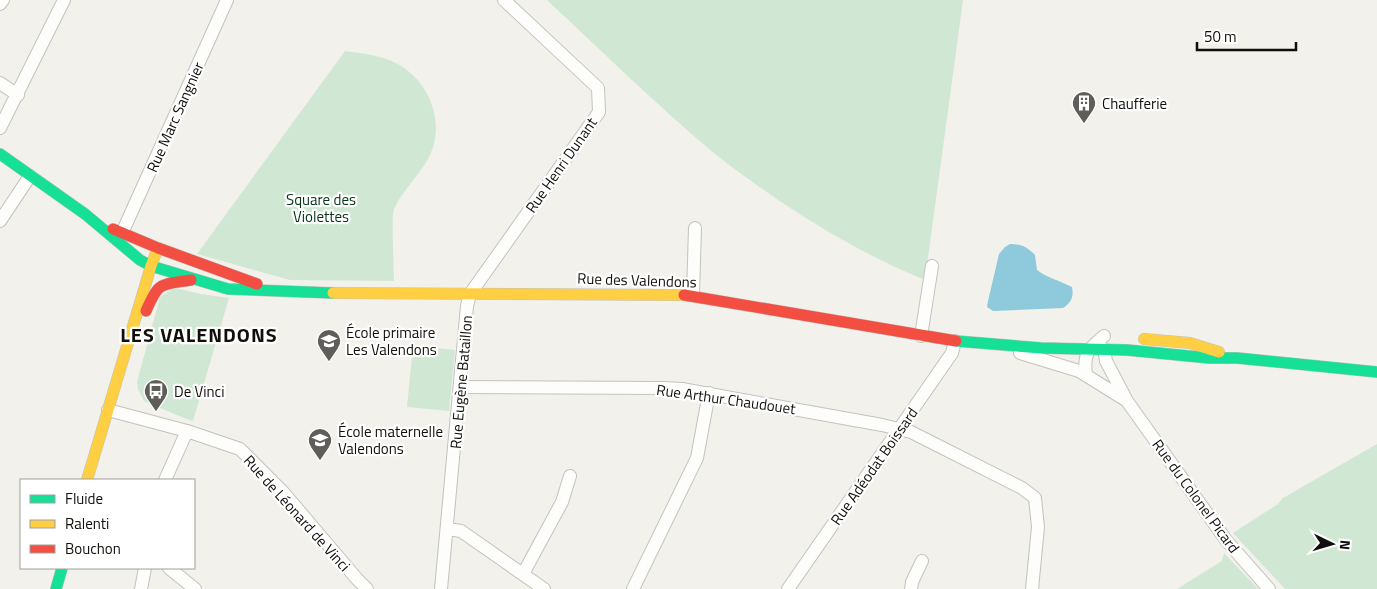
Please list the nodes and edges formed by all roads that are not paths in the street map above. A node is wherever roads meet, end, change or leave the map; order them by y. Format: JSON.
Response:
{"nodes":[{"id":1,"x":3,"y":0,"type":"edge"},
{"id":2,"x":64,"y":0,"type":"edge"},
{"id":3,"x":227,"y":0,"type":"edge"},
{"id":4,"x":504,"y":0,"type":"edge"},
{"id":5,"x":0,"y":4,"type":"edge"},
{"id":6,"x":0,"y":83,"type":"edge"},
{"id":7,"x":18,"y":95,"type":"junction"},
{"id":8,"x":0,"y":128,"type":"edge"},
{"id":9,"x":0,"y":154,"type":"edge"},
{"id":10,"x":30,"y":176,"type":"junction"},
{"id":11,"x":85,"y":214,"type":"junction"},
{"id":12,"x":0,"y":221,"type":"edge"},
{"id":13,"x":695,"y":228,"type":"dead end"},
{"id":14,"x":122,"y":233,"type":"junction"},
{"id":15,"x":158,"y":248,"type":"junction"},
{"id":16,"x":155,"y":266,"type":"junction"},
{"id":17,"x":932,"y":266,"type":"dead end"},
{"id":18,"x":221,"y":272,"type":"junction"},
{"id":19,"x":205,"y":282,"type":"junction"},
{"id":20,"x":280,"y":292,"type":"junction"},
{"id":21,"x":470,"y":294,"type":"junction"},
{"id":22,"x":694,"y":295,"type":"junction"},
{"id":23,"x":140,"y":326,"type":"junction"},
{"id":24,"x":921,"y":336,"type":"junction"},
{"id":25,"x":1085,"y":336,"type":"dead end"},
{"id":26,"x":1065,"y":337,"type":"dead end"},
{"id":27,"x":1118,"y":337,"type":"dead end"},
{"id":28,"x":1134,"y":338,"type":"dead end"},
{"id":29,"x":955,"y":341,"type":"junction"},
{"id":30,"x":1104,"y":343,"type":"junction"},
{"id":31,"x":989,"y":344,"type":"junction"},
{"id":32,"x":1089,"y":349,"type":"junction"},
{"id":33,"x":1237,"y":358,"type":"junction"},
{"id":34,"x":1377,"y":372,"type":"edge"},
{"id":35,"x":1086,"y":374,"type":"junction"},
{"id":36,"x":461,"y":387,"type":"junction"},
{"id":37,"x":709,"y":394,"type":"junction"},
{"id":38,"x":1127,"y":401,"type":"junction"},
{"id":39,"x":113,"y":411,"type":"junction"},
{"id":40,"x":900,"y":428,"type":"junction"},
{"id":41,"x":187,"y":431,"type":"junction"},
{"id":42,"x":570,"y":476,"type":"dead end"},
{"id":43,"x":87,"y":479,"type":"edge"},
{"id":44,"x":97,"y":479,"type":"edge"},
{"id":45,"x":165,"y":479,"type":"edge"},
{"id":46,"x":448,"y":529,"type":"junction"},
{"id":47,"x":922,"y":561,"type":"dead end"},
{"id":48,"x":62,"y":569,"type":"edge"},
{"id":49,"x":72,"y":569,"type":"edge"},
{"id":50,"x":145,"y":569,"type":"edge"},
{"id":51,"x":170,"y":569,"type":"edge"},
{"id":52,"x":524,"y":574,"type":"junction"},
{"id":53,"x":357,"y":584,"type":"edge"},
{"id":54,"x":56,"y":589,"type":"edge"},
{"id":55,"x":66,"y":589,"type":"edge"},
{"id":56,"x":141,"y":589,"type":"edge"},
{"id":57,"x":195,"y":589,"type":"edge"},
{"id":58,"x":367,"y":589,"type":"edge"},
{"id":59,"x":441,"y":589,"type":"edge"},
{"id":60,"x":544,"y":589,"type":"edge"},
{"id":61,"x":633,"y":589,"type":"edge"},
{"id":62,"x":788,"y":589,"type":"edge"},
{"id":63,"x":912,"y":589,"type":"edge"},
{"id":64,"x":1032,"y":589,"type":"edge"},
{"id":65,"x":1269,"y":589,"type":"edge"}],
"edges":[{"from":1,"to":5,"type":"street"},
{"from":2,"to":7,"type":"street"},
{"from":3,"to":14,"type":"street","name":"Rue Marc Sangnier"},
{"from":4,"to":21,"type":"street","name":"Rue Henri Dunant"},
{"from":6,"to":7,"type":"street"},
{"from":7,"to":8,"type":"street"},
{"from":9,"to":10,"type":"main road"},
{"from":10,"to":11,"type":"main road"},
{"from":10,"to":12,"type":"street"},
{"from":11,"to":14,"type":"main road","name":"Rue des Valendons"},
{"from":11,"to":16,"type":"main road"},
{"from":13,"to":22,"type":"street"},
{"from":14,"to":15,"type":"main road","name":"Rue des Valendons"},
{"from":15,"to":16,"type":"main road"},
{"from":15,"to":18,"type":"main road","name":"Rue des Valendons"},
{"from":16,"to":18,"type":"main road"},
{"from":16,"to":19,"type":"main road","name":"Rue des Valendons"},
{"from":16,"to":23,"type":"main road"},
{"from":16,"to":39,"type":"main road"},
{"from":17,"to":24,"type":"street"},
{"from":18,"to":20,"type":"main road","name":"Rue des Valendons"},
{"from":19,"to":20,"type":"main road","name":"Rue des Valendons"},
{"from":19,"to":23,"type":"main road"},
{"from":20,"to":21,"type":"main road","name":"Rue des Valendons"},
{"from":21,"to":22,"type":"main road","name":"Rue des Valendons"},
{"from":21,"to":36,"type":"street","name":"Rue Eugène Bataillon"},
{"from":22,"to":24,"type":"main road","name":"Rue des Valendons"},
{"from":23,"to":39,"type":"main road"},
{"from":24,"to":29,"type":"main road","name":"Rue des Valendons"},
{"from":25,"to":30,"type":"main road"},
{"from":26,"to":31,"type":"main road","name":"Rue des Valendons"},
{"from":27,"to":30,"type":"main road"},
{"from":28,"to":33,"type":"main road"},
{"from":29,"to":31,"type":"main road","name":"Rue des Valendons"},
{"from":29,"to":40,"type":"street","name":"Rue Adéodat Boissard"},
{"from":30,"to":32,"type":"street"},
{"from":30,"to":33,"type":"main road"},
{"from":30,"to":38,"type":"street","name":"Rue du Colonel Picard"},
{"from":31,"to":32,"type":"main road","name":"Rue des Valendons"},
{"from":31,"to":35,"type":"street","name":"Rue du Colonel Picard"},
{"from":32,"to":35,"type":"street"},
{"from":33,"to":34,"type":"main road"},
{"from":35,"to":38,"type":"street","name":"Rue du Colonel Picard"},
{"from":36,"to":37,"type":"street","name":"Rue Arthur Chaudouet"},
{"from":36,"to":46,"type":"street","name":"Rue Eugène Bataillon"},
{"from":37,"to":40,"type":"street","name":"Rue Arthur Chaudouet"},
{"from":37,"to":61,"type":"street"},
{"from":38,"to":65,"type":"street","name":"Rue du Colonel Picard"},
{"from":39,"to":41,"type":"street","name":"Rue de Léonard de Vinci"},
{"from":39,"to":43,"type":"main road"},
{"from":39,"to":44,"type":"main road"},
{"from":40,"to":62,"type":"street","name":"Rue Adéodat Boissard"},
{"from":40,"to":64,"type":"street","name":"Rue Arthur Chaudouet"},
{"from":41,"to":45,"type":"street"},
{"from":41,"to":53,"type":"street","name":"Rue de Léonard de Vinci"},
{"from":42,"to":52,"type":"street"},
{"from":46,"to":52,"type":"street"},
{"from":46,"to":59,"type":"street","name":"Rue Eugène Bataillon"},
{"from":47,"to":63,"type":"street"},
{"from":48,"to":54,"type":"main road"},
{"from":49,"to":55,"type":"main road"},
{"from":50,"to":56,"type":"street"},
{"from":51,"to":57,"type":"street"},
{"from":52,"to":60,"type":"street"},
{"from":53,"to":58,"type":"street","name":"Rue de Léonard de Vinci"}]}
